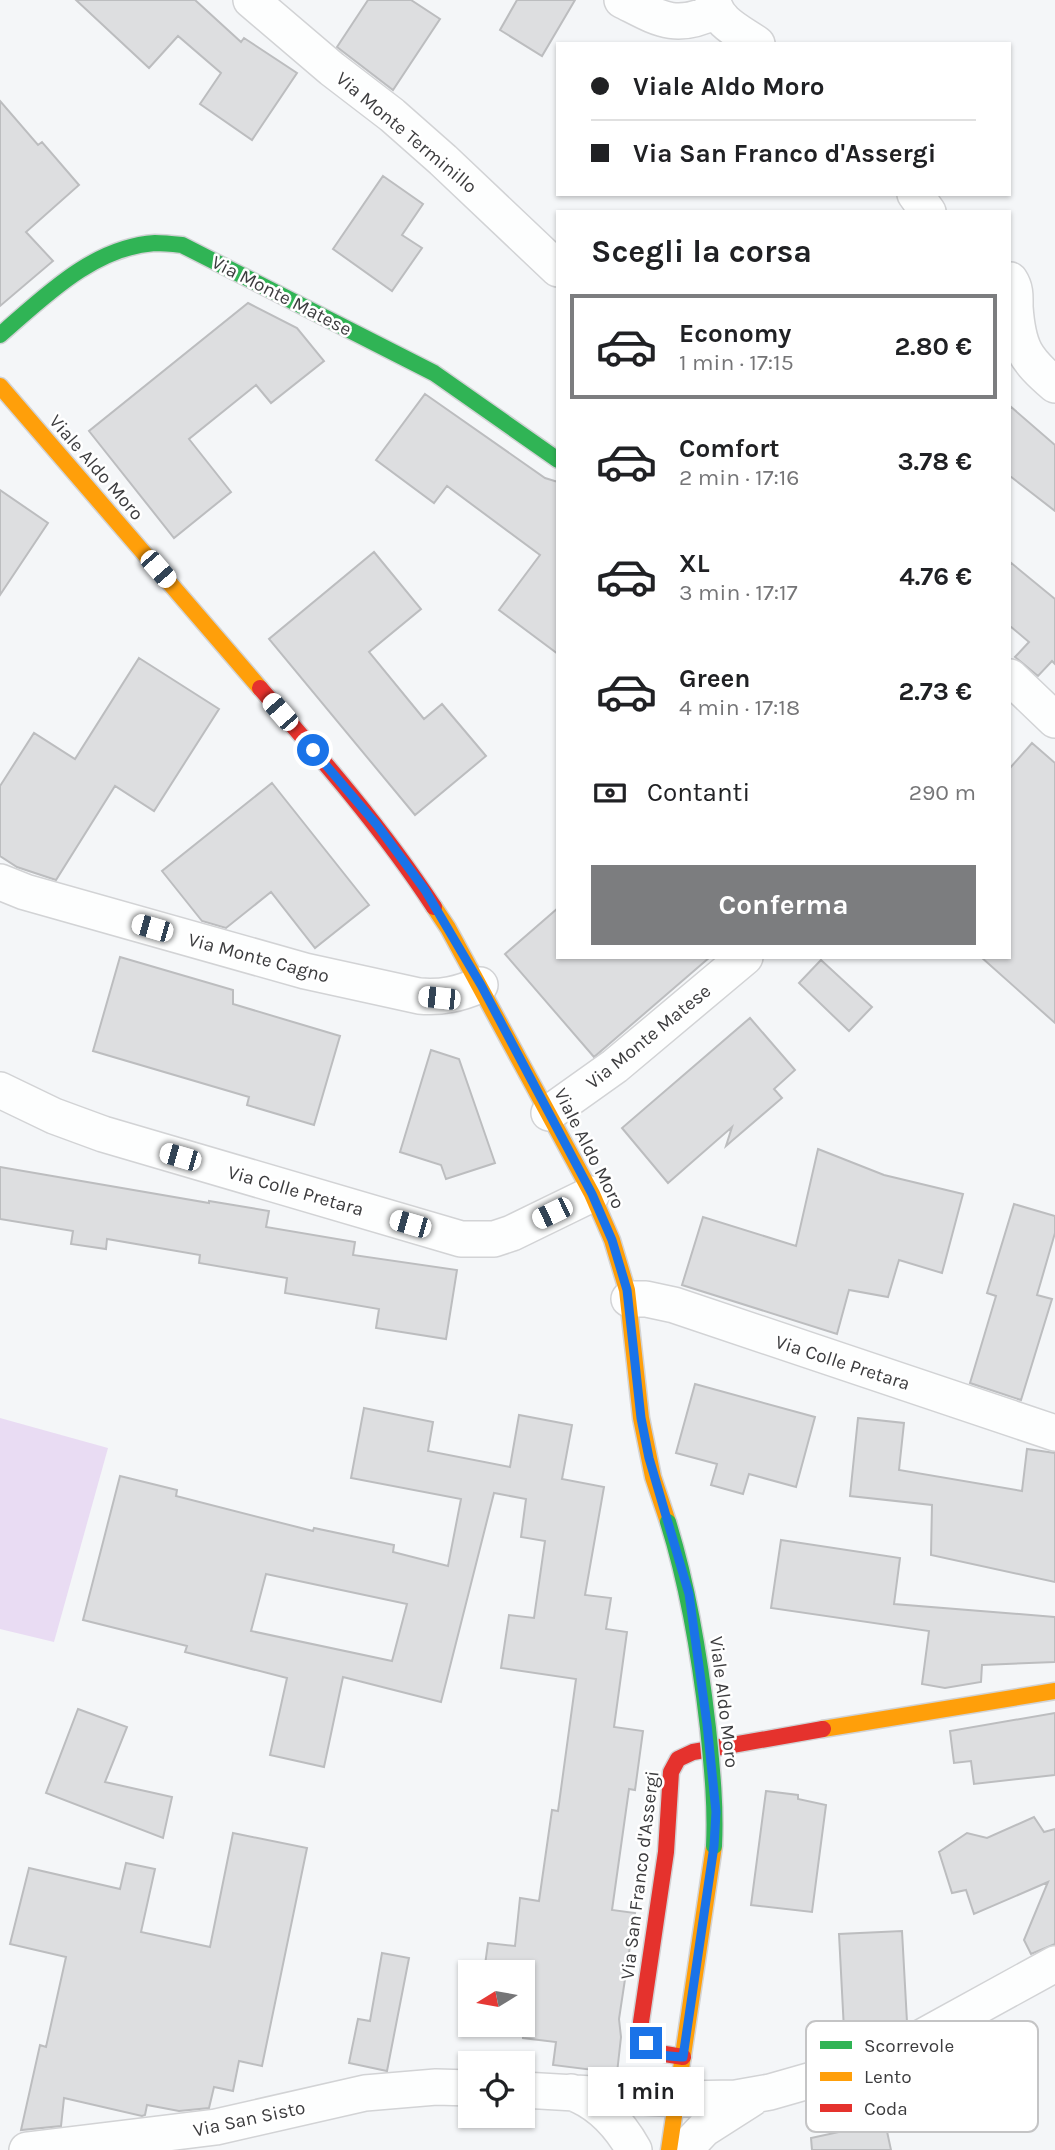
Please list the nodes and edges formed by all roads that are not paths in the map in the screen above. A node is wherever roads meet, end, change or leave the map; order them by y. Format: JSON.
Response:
{"nodes":[{"id":1,"x":251,"y":0,"type":"edge"},
{"id":2,"x":622,"y":0,"type":"edge"},
{"id":3,"x":714,"y":6,"type":"edge"},
{"id":4,"x":754,"y":42,"type":"edge"},
{"id":5,"x":556,"y":267,"type":"edge"},
{"id":6,"x":1011,"y":283,"type":"edge"},
{"id":7,"x":0,"y":335,"type":"edge"},
{"id":8,"x":1055,"y":385,"type":"edge"},
{"id":9,"x":0,"y":386,"type":"edge"},
{"id":10,"x":556,"y":459,"type":"edge"},
{"id":11,"x":1011,"y":678,"type":"edge"},
{"id":12,"x":1055,"y":720,"type":"edge"},
{"id":13,"x":0,"y":882,"type":"edge"},
{"id":14,"x":743,"y":959,"type":"edge"},
{"id":15,"x":481,"y":985,"type":"junction"},
{"id":16,"x":0,"y":1090,"type":"edge"},
{"id":17,"x":549,"y":1113,"type":"junction"},
{"id":18,"x":592,"y":1194,"type":"junction"},
{"id":19,"x":629,"y":1299,"type":"junction"},
{"id":20,"x":1055,"y":1433,"type":"edge"},
{"id":21,"x":1055,"y":1691,"type":"edge"},
{"id":22,"x":1055,"y":1964,"type":"edge"},
{"id":23,"x":951,"y":2021,"type":"edge"},
{"id":24,"x":683,"y":2057,"type":"junction"},
{"id":25,"x":806,"y":2082,"type":"edge"},
{"id":26,"x":458,"y":2088,"type":"edge"},
{"id":27,"x":535,"y":2090,"type":"edge"},
{"id":28,"x":571,"y":2092,"type":"junction"},
{"id":29,"x":759,"y":2095,"type":"junction"},
{"id":30,"x":679,"y":2099,"type":"junction"},
{"id":31,"x":27,"y":2150,"type":"edge"},
{"id":32,"x":634,"y":2150,"type":"edge"},
{"id":33,"x":670,"y":2150,"type":"edge"},
{"id":34,"x":684,"y":2150,"type":"edge"}],
"edges":[{"from":1,"to":5,"type":"street","name":"Via Monte Terminillo"},
{"from":2,"to":3,"type":"street"},
{"from":3,"to":4,"type":"street"},
{"from":6,"to":8,"type":"street"},
{"from":7,"to":10,"type":"street","name":"Via Monte Matese"},
{"from":9,"to":15,"type":"street","name":"Viale Aldo Moro"},
{"from":11,"to":12,"type":"street"},
{"from":13,"to":15,"type":"street","name":"Via Monte Cagno"},
{"from":14,"to":17,"type":"street","name":"Via Monte Matese"},
{"from":15,"to":17,"type":"street","name":"Viale Aldo Moro"},
{"from":16,"to":18,"type":"street","name":"Via Colle Pretara"},
{"from":17,"to":18,"type":"street","name":"Viale Aldo Moro"},
{"from":18,"to":19,"type":"street","name":"Viale Aldo Moro"},
{"from":19,"to":20,"type":"street","name":"Via Colle Pretara"},
{"from":19,"to":24,"type":"street","name":"Viale Aldo Moro","bridge":true},
{"from":21,"to":24,"type":"street","name":"Via San Franco d'Assergi"},
{"from":22,"to":23,"type":"street"},
{"from":24,"to":30,"type":"street","name":"Viale Aldo Moro"},
{"from":25,"to":29,"type":"street"},
{"from":26,"to":31,"type":"street","name":"Via San Sisto"},
{"from":27,"to":28,"type":"street"},
{"from":28,"to":30,"type":"street"},
{"from":28,"to":32,"type":"street"},
{"from":29,"to":30,"type":"street"},
{"from":29,"to":34,"type":"street"},
{"from":30,"to":33,"type":"street","name":"Viale Aldo Moro"}]}
